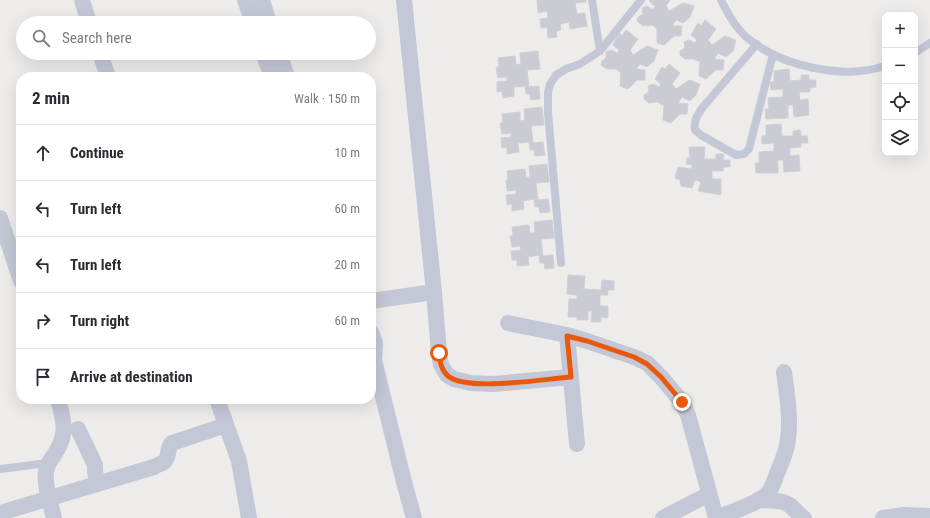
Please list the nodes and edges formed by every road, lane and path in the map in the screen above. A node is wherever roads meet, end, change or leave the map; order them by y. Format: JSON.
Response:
{"nodes":[{"id":1,"x":82,"y":0,"type":"edge"},
{"id":2,"x":245,"y":0,"type":"edge"},
{"id":3,"x":262,"y":0,"type":"edge"},
{"id":4,"x":404,"y":0,"type":"edge"},
{"id":5,"x":592,"y":0,"type":"edge"},
{"id":6,"x":641,"y":0,"type":"edge"},
{"id":7,"x":721,"y":0,"type":"edge"},
{"id":8,"x":87,"y":16,"type":"edge"},
{"id":9,"x":251,"y":16,"type":"edge"},
{"id":10,"x":267,"y":16,"type":"edge"},
{"id":11,"x":930,"y":42,"type":"edge"},
{"id":12,"x":757,"y":44,"type":"junction"},
{"id":13,"x":600,"y":51,"type":"junction"},
{"id":14,"x":918,"y":51,"type":"edge"},
{"id":15,"x":773,"y":54,"type":"junction"},
{"id":16,"x":102,"y":60,"type":"edge"},
{"id":17,"x":266,"y":60,"type":"edge"},
{"id":18,"x":281,"y":60,"type":"edge"},
{"id":19,"x":882,"y":67,"type":"edge"},
{"id":20,"x":106,"y":72,"type":"edge"},
{"id":21,"x":270,"y":72,"type":"edge"},
{"id":22,"x":285,"y":72,"type":"edge"},
{"id":23,"x":0,"y":218,"type":"edge"},
{"id":24,"x":561,"y":263,"type":"dead end"},
{"id":25,"x":16,"y":266,"type":"edge"},
{"id":26,"x":434,"y":292,"type":"junction"},
{"id":27,"x":376,"y":300,"type":"edge"},
{"id":28,"x":508,"y":323,"type":"dead end"},
{"id":29,"x":567,"y":336,"type":"junction"},
{"id":30,"x":376,"y":370,"type":"edge"},
{"id":31,"x":784,"y":372,"type":"dead end"},
{"id":32,"x":571,"y":377,"type":"junction"},
{"id":33,"x":59,"y":404,"type":"edge"},
{"id":34,"x":219,"y":404,"type":"edge"},
{"id":35,"x":226,"y":425,"type":"junction"},
{"id":36,"x":63,"y":430,"type":"junction"},
{"id":37,"x":577,"y":444,"type":"dead end"},
{"id":38,"x":48,"y":463,"type":"junction"},
{"id":39,"x":0,"y":469,"type":"edge"},
{"id":40,"x":97,"y":484,"type":"junction"},
{"id":41,"x":709,"y":494,"type":"junction"},
{"id":42,"x":50,"y":498,"type":"junction"},
{"id":43,"x":758,"y":500,"type":"junction"},
{"id":44,"x":0,"y":513,"type":"edge"},
{"id":45,"x":930,"y":516,"type":"edge"},
{"id":46,"x":54,"y":518,"type":"edge"},
{"id":47,"x":249,"y":518,"type":"edge"},
{"id":48,"x":414,"y":518,"type":"edge"},
{"id":49,"x":663,"y":518,"type":"edge"},
{"id":50,"x":804,"y":518,"type":"edge"},
{"id":51,"x":883,"y":518,"type":"edge"}],
"edges":[{"from":1,"to":8,"type":"street"},
{"from":2,"to":9,"type":"street"},
{"from":3,"to":10,"type":"street"},
{"from":4,"to":26,"type":"street"},
{"from":5,"to":13,"type":"lane"},
{"from":6,"to":13,"type":"lane"},
{"from":7,"to":12,"type":"lane"},
{"from":11,"to":14,"type":"lane"},
{"from":12,"to":15,"type":"lane"},
{"from":12,"to":15,"type":"lane"},
{"from":13,"to":24,"type":"lane"},
{"from":15,"to":19,"type":"lane"},
{"from":16,"to":20,"type":"street"},
{"from":17,"to":21,"type":"street"},
{"from":18,"to":22,"type":"street"},
{"from":23,"to":25,"type":"street"},
{"from":26,"to":27,"type":"street"},
{"from":26,"to":32,"type":"street"},
{"from":28,"to":29,"type":"street"},
{"from":29,"to":32,"type":"street"},
{"from":29,"to":41,"type":"street"},
{"from":30,"to":48,"type":"street"},
{"from":31,"to":43,"type":"street"},
{"from":32,"to":37,"type":"street"},
{"from":33,"to":36,"type":"street"},
{"from":34,"to":35,"type":"street"},
{"from":35,"to":40,"type":"street"},
{"from":35,"to":47,"type":"street"},
{"from":36,"to":38,"type":"street"},
{"from":36,"to":40,"type":"street"},
{"from":38,"to":39,"type":"lane"},
{"from":38,"to":42,"type":"street"},
{"from":40,"to":42,"type":"street"},
{"from":41,"to":43,"type":"street"},
{"from":41,"to":49,"type":"street"},
{"from":42,"to":44,"type":"street"},
{"from":42,"to":46,"type":"street"},
{"from":43,"to":50,"type":"street"},
{"from":45,"to":51,"type":"street"}]}
